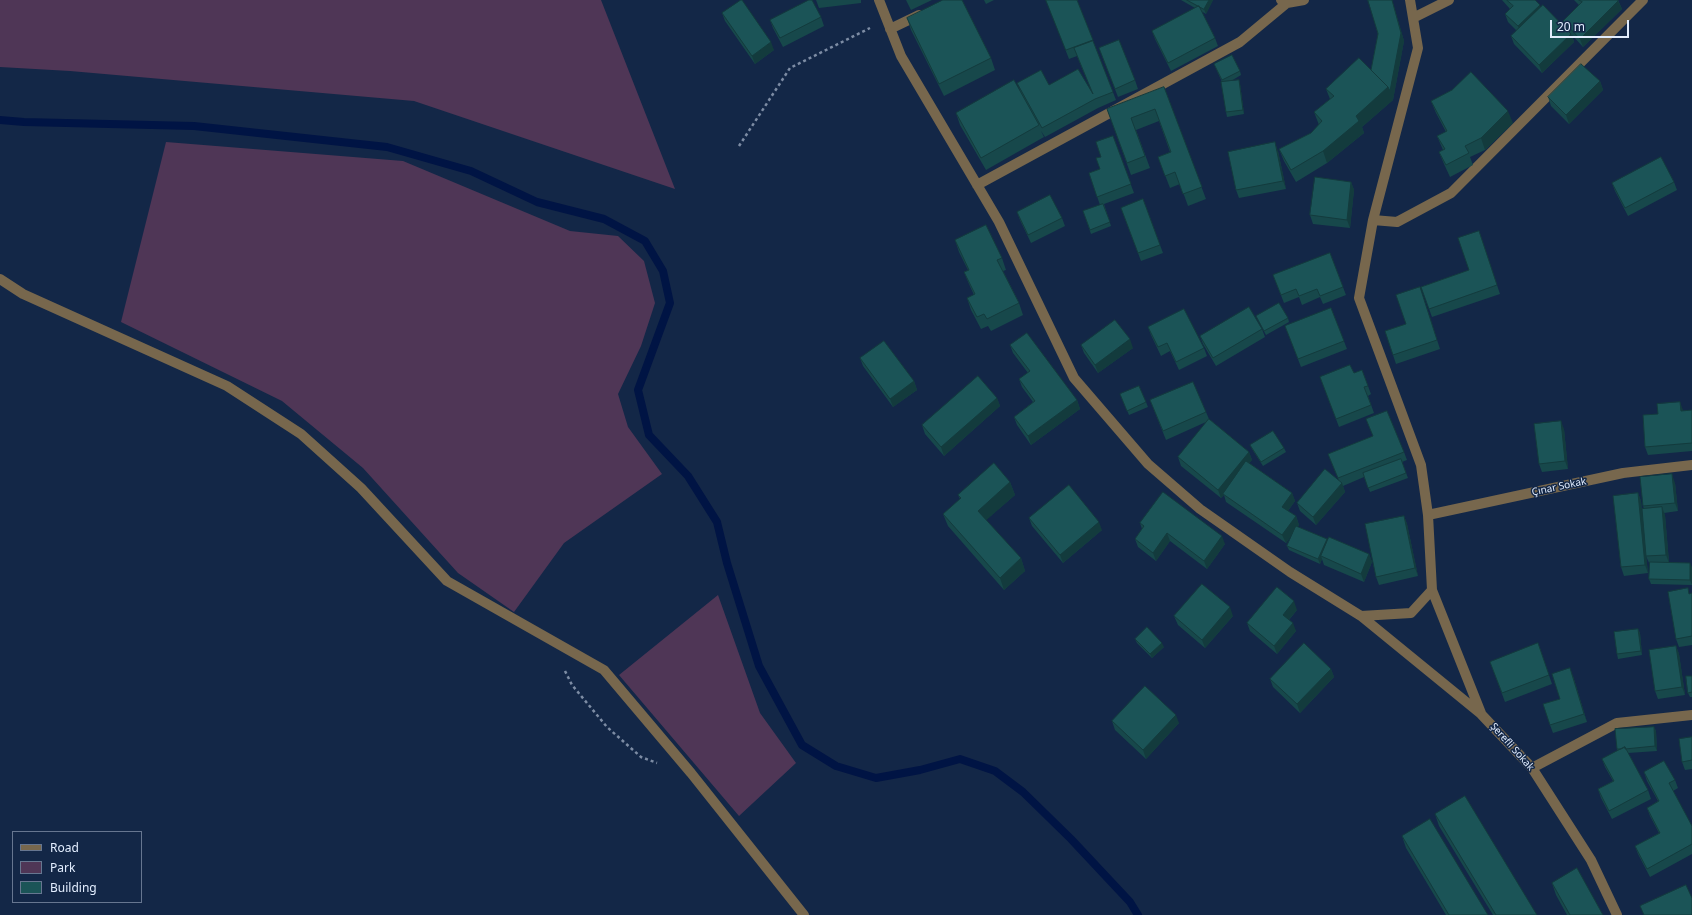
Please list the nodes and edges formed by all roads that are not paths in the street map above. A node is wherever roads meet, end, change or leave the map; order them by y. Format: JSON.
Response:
{"nodes":[{"id":1,"x":879,"y":0,"type":"edge"},
{"id":2,"x":1304,"y":0,"type":"edge"},
{"id":3,"x":1410,"y":0,"type":"edge"},
{"id":4,"x":1449,"y":0,"type":"edge"},
{"id":5,"x":1643,"y":0,"type":"edge"},
{"id":6,"x":1284,"y":1,"type":"edge"},
{"id":7,"x":930,"y":10,"type":"edge"},
{"id":8,"x":1413,"y":18,"type":"junction"},
{"id":9,"x":888,"y":24,"type":"junction"},
{"id":10,"x":977,"y":185,"type":"junction"},
{"id":11,"x":1373,"y":220,"type":"junction"},
{"id":12,"x":0,"y":279,"type":"edge"},
{"id":13,"x":1692,"y":465,"type":"edge"},
{"id":14,"x":1428,"y":515,"type":"junction"},
{"id":15,"x":1432,"y":590,"type":"junction"},
{"id":16,"x":1361,"y":616,"type":"junction"},
{"id":17,"x":1481,"y":714,"type":"junction"},
{"id":18,"x":1692,"y":714,"type":"edge"},
{"id":19,"x":1532,"y":768,"type":"junction"},
{"id":20,"x":804,"y":915,"type":"edge"},
{"id":21,"x":1617,"y":915,"type":"edge"}],
"edges":[{"from":1,"to":9,"type":"street","name":"Şerefli Sokak"},
{"from":2,"to":6,"type":"street"},
{"from":3,"to":8,"type":"street"},
{"from":4,"to":8,"type":"street"},
{"from":5,"to":11,"type":"street"},
{"from":6,"to":10,"type":"street"},
{"from":7,"to":9,"type":"street"},
{"from":8,"to":11,"type":"street"},
{"from":9,"to":10,"type":"street","name":"Şerefli Sokak"},
{"from":10,"to":16,"type":"street","name":"Şerefli Sokak"},
{"from":11,"to":14,"type":"street"},
{"from":12,"to":20,"type":"street"},
{"from":13,"to":14,"type":"street","name":"Çınar Sokak"},
{"from":14,"to":15,"type":"street"},
{"from":15,"to":16,"type":"street"},
{"from":15,"to":17,"type":"street"},
{"from":16,"to":17,"type":"street","name":"Şerefli Sokak"},
{"from":17,"to":19,"type":"street","name":"Şerefli Sokak"},
{"from":18,"to":19,"type":"street"},
{"from":19,"to":21,"type":"street","name":"Şerefli Sokak"}]}
